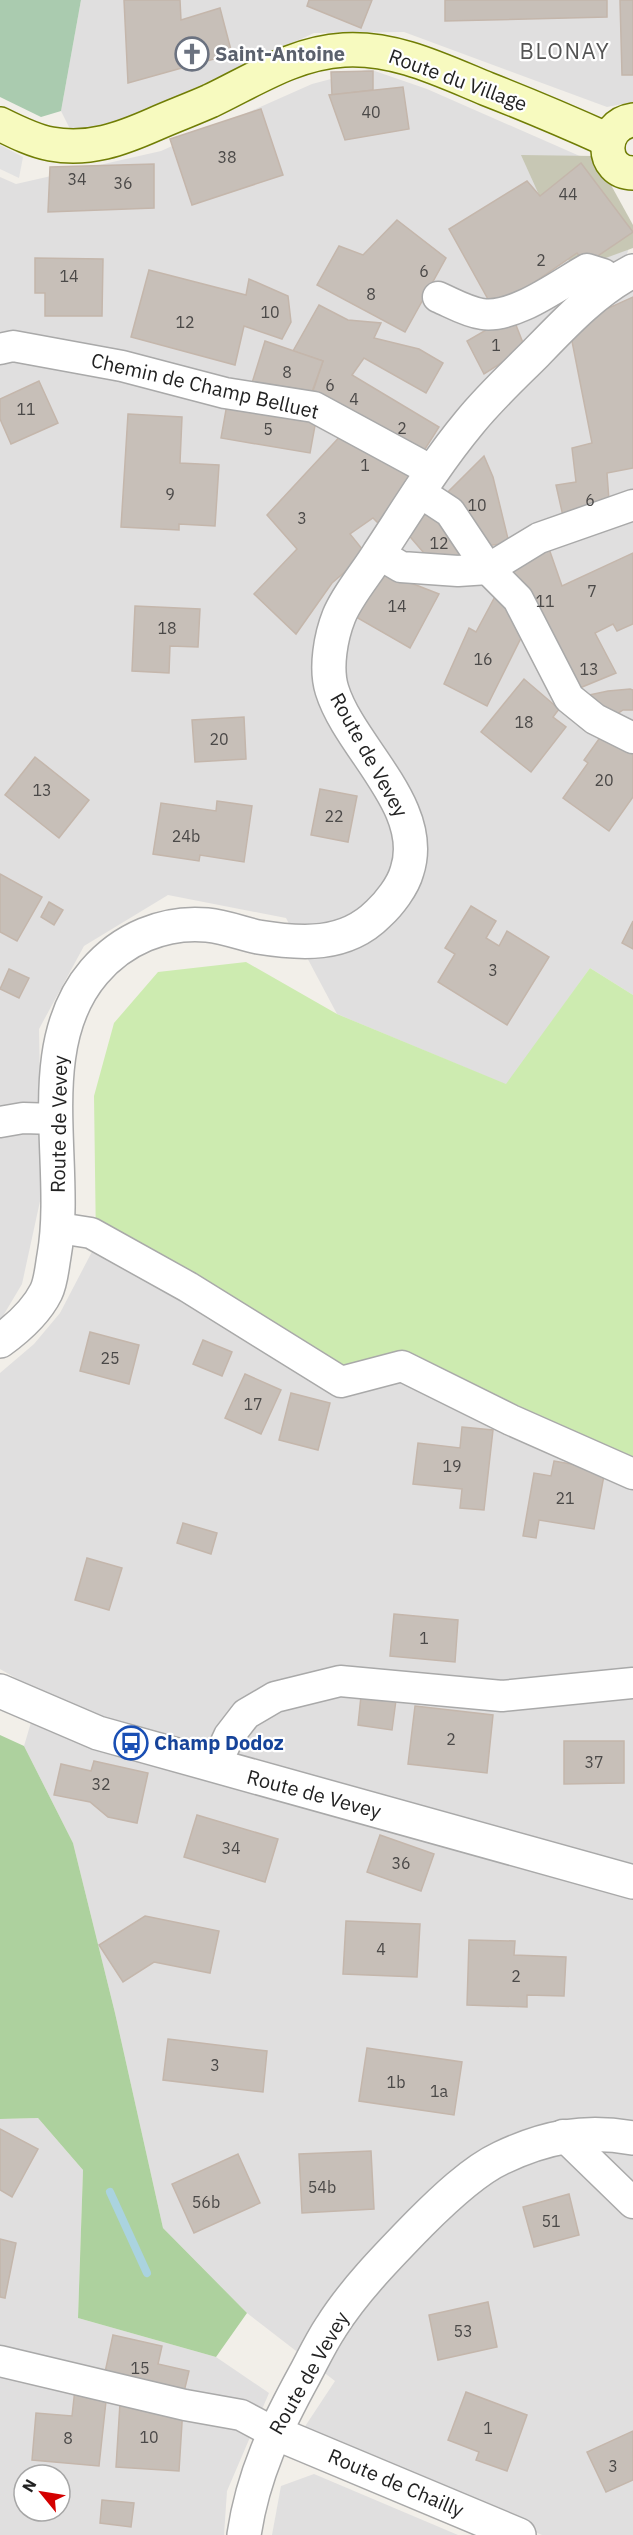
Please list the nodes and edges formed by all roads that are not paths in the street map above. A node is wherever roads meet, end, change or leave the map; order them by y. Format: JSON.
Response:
{"nodes":[{"id":1,"x":633,"y":120,"type":"edge"},
{"id":2,"x":0,"y":124,"type":"edge"},
{"id":3,"x":608,"y":140,"type":"junction"},
{"id":4,"x":633,"y":173,"type":"edge"},
{"id":5,"x":623,"y":277,"type":"edge"},
{"id":6,"x":438,"y":297,"type":"dead end"},
{"id":7,"x":0,"y":349,"type":"edge"},
{"id":8,"x":425,"y":481,"type":"junction"},
{"id":9,"x":633,"y":505,"type":"edge"},
{"id":10,"x":379,"y":554,"type":"junction"},
{"id":11,"x":488,"y":569,"type":"junction"},
{"id":12,"x":633,"y":738,"type":"edge"},
{"id":13,"x":56,"y":1119,"type":"junction"},
{"id":14,"x":1,"y":1120,"type":"edge"},
{"id":15,"x":59,"y":1228,"type":"junction"},
{"id":16,"x":0,"y":1341,"type":"edge"},
{"id":17,"x":633,"y":1474,"type":"edge"},
{"id":18,"x":633,"y":1683,"type":"edge"},
{"id":19,"x":0,"y":1691,"type":"edge"},
{"id":20,"x":215,"y":1766,"type":"junction"},
{"id":21,"x":633,"y":1882,"type":"edge"},
{"id":22,"x":563,"y":2135,"type":"junction"},
{"id":23,"x":633,"y":2138,"type":"edge"},
{"id":24,"x":633,"y":2203,"type":"edge"},
{"id":25,"x":0,"y":2361,"type":"edge"},
{"id":26,"x":273,"y":2432,"type":"junction"},
{"id":27,"x":244,"y":2535,"type":"edge"},
{"id":28,"x":519,"y":2535,"type":"edge"}],
"edges":[{"from":1,"to":3,"type":"main road"},
{"from":2,"to":3,"type":"main road","name":"Route du Village"},
{"from":3,"to":4,"type":"main road"},
{"from":5,"to":6,"type":"street"},
{"from":5,"to":8,"type":"street","name":"Route de Vevey"},
{"from":7,"to":8,"type":"street","name":"Chemin de Champ Belluet"},
{"from":8,"to":10,"type":"street","name":"Route de Vevey"},
{"from":8,"to":11,"type":"street","name":"Chemin de Champ Belluet"},
{"from":9,"to":11,"type":"street"},
{"from":10,"to":11,"type":"street"},
{"from":10,"to":13,"type":"street","name":"Route de Vevey"},
{"from":11,"to":12,"type":"street","name":"Chemin de Champ Belluet"},
{"from":13,"to":14,"type":"street"},
{"from":13,"to":15,"type":"street","name":"Route de Vevey"},
{"from":15,"to":16,"type":"street","name":"Route de Vevey"},
{"from":15,"to":17,"type":"street"},
{"from":18,"to":20,"type":"street"},
{"from":19,"to":20,"type":"street","name":"Route de Vevey"},
{"from":20,"to":21,"type":"street","name":"Route de Vevey"},
{"from":22,"to":23,"type":"street","name":"Route de Vevey"},
{"from":22,"to":24,"type":"street"},
{"from":22,"to":26,"type":"street","name":"Route de Vevey"},
{"from":25,"to":26,"type":"street"},
{"from":26,"to":27,"type":"street","name":"Route de Vevey"},
{"from":26,"to":28,"type":"street","name":"Route de Chailly"}]}
